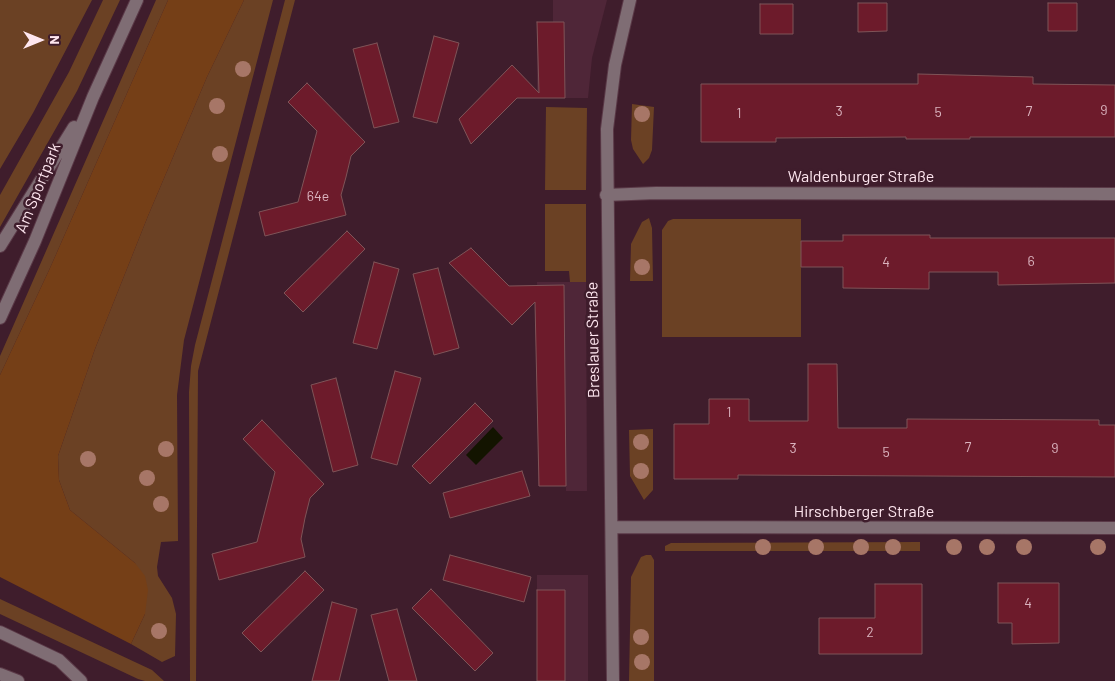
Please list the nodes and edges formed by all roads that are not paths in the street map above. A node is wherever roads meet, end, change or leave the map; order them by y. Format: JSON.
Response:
{"nodes":[{"id":1,"x":137,"y":0,"type":"edge"},
{"id":2,"x":630,"y":0,"type":"edge"},
{"id":3,"x":92,"y":97,"type":"junction"},
{"id":4,"x":1115,"y":194,"type":"edge"},
{"id":5,"x":606,"y":195,"type":"junction"},
{"id":6,"x":0,"y":246,"type":"edge"},
{"id":7,"x":0,"y":318,"type":"edge"},
{"id":8,"x":612,"y":527,"type":"junction"},
{"id":9,"x":1115,"y":528,"type":"edge"},
{"id":10,"x":0,"y":632,"type":"edge"},
{"id":11,"x":0,"y":674,"type":"edge"},
{"id":12,"x":18,"y":681,"type":"edge"},
{"id":13,"x":81,"y":681,"type":"edge"},
{"id":14,"x":613,"y":681,"type":"edge"}],
"edges":[{"from":1,"to":3,"type":"street","name":"Am Sportpark"},
{"from":2,"to":5,"type":"street","name":"Breslauer Straße"},
{"from":3,"to":6,"type":"street","name":"Am Sportpark"},
{"from":3,"to":7,"type":"street","name":"Am Sportpark"},
{"from":4,"to":5,"type":"street","name":"Waldenburger Straße"},
{"from":5,"to":8,"type":"street","name":"Breslauer Straße"},
{"from":8,"to":9,"type":"street","name":"Hirschberger Straße"},
{"from":8,"to":14,"type":"street","name":"Breslauer Straße"},
{"from":10,"to":13,"type":"street"},
{"from":11,"to":12,"type":"street"}]}
